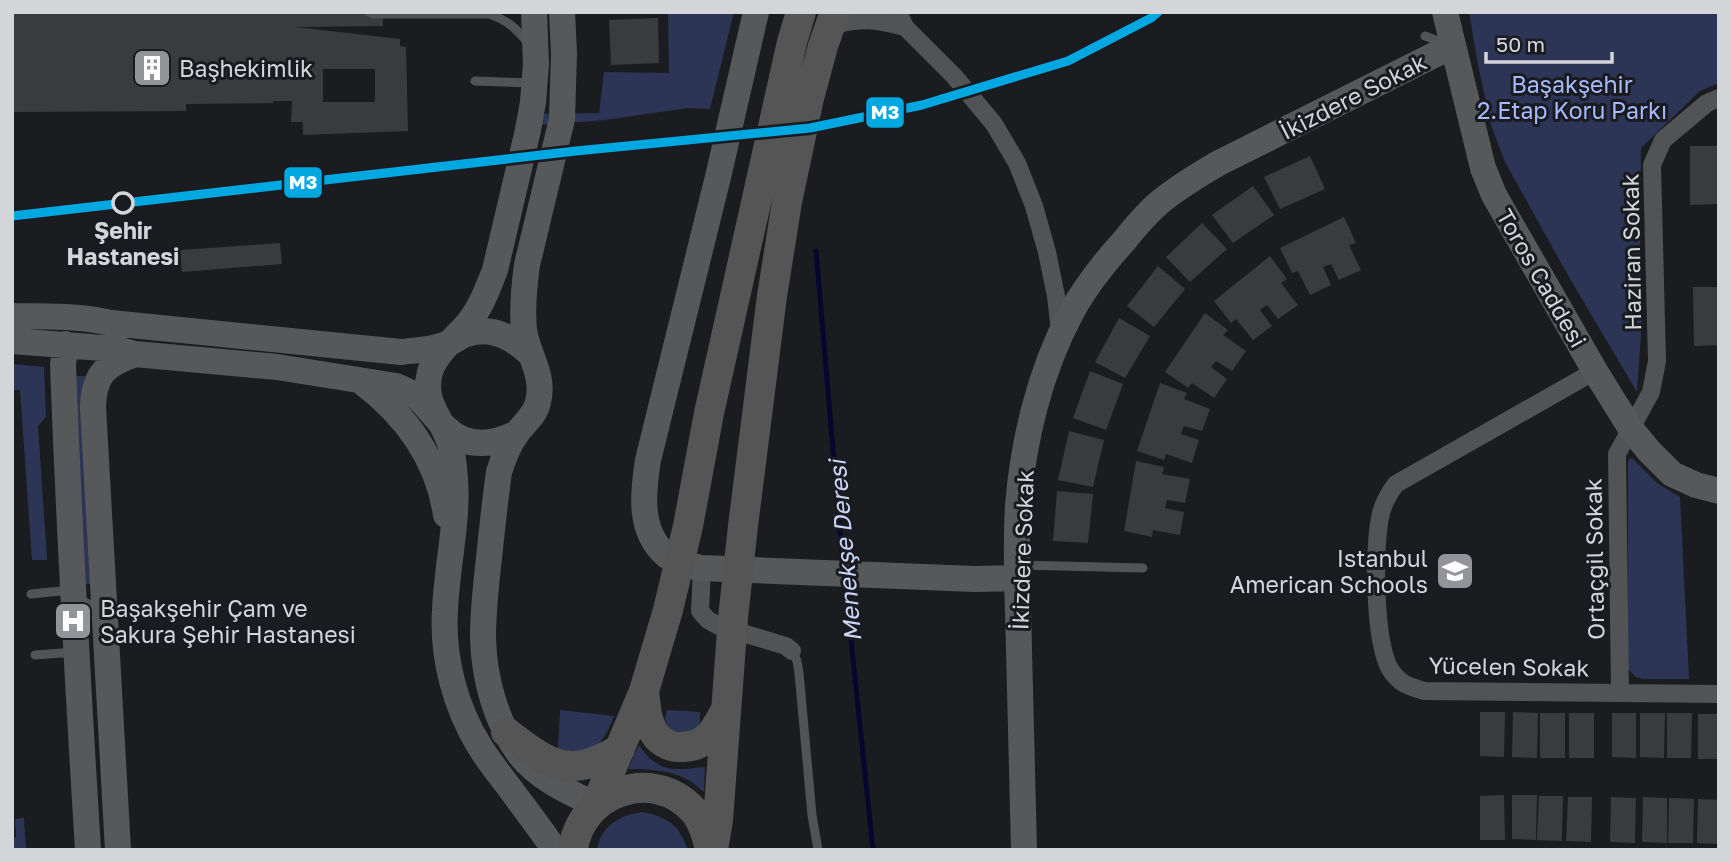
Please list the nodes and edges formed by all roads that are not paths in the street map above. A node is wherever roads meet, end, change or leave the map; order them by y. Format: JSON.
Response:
{"nodes":[{"id":1,"x":369,"y":12,"type":"edge"},
{"id":2,"x":534,"y":12,"type":"edge"},
{"id":3,"x":562,"y":12,"type":"edge"},
{"id":4,"x":756,"y":12,"type":"edge"},
{"id":5,"x":801,"y":12,"type":"edge"},
{"id":6,"x":1445,"y":12,"type":"edge"},
{"id":7,"x":474,"y":14,"type":"edge"},
{"id":8,"x":833,"y":20,"type":"edge"},
{"id":9,"x":901,"y":20,"type":"edge"},
{"id":10,"x":1425,"y":36,"type":"dead end"},
{"id":11,"x":1452,"y":46,"type":"junction"},
{"id":12,"x":536,"y":52,"type":"junction"},
{"id":13,"x":475,"y":81,"type":"dead end"},
{"id":14,"x":534,"y":93,"type":"junction"},
{"id":15,"x":1719,"y":98,"type":"edge"},
{"id":16,"x":563,"y":104,"type":"junction"},
{"id":17,"x":785,"y":142,"type":"junction"},
{"id":18,"x":21,"y":315,"type":"edge"},
{"id":19,"x":111,"y":323,"type":"junction"},
{"id":20,"x":1061,"y":334,"type":"junction"},
{"id":21,"x":12,"y":341,"type":"edge"},
{"id":22,"x":65,"y":344,"type":"junction"},
{"id":23,"x":449,"y":344,"type":"junction"},
{"id":24,"x":529,"y":353,"type":"junction"},
{"id":25,"x":135,"y":354,"type":"junction"},
{"id":26,"x":1595,"y":371,"type":"junction"},
{"id":27,"x":360,"y":381,"type":"junction"},
{"id":28,"x":436,"y":416,"type":"junction"},
{"id":29,"x":1631,"y":429,"type":"junction"},
{"id":30,"x":517,"y":433,"type":"junction"},
{"id":31,"x":1719,"y":491,"type":"edge"},
{"id":32,"x":1017,"y":531,"type":"junction"},
{"id":33,"x":450,"y":547,"type":"junction"},
{"id":34,"x":702,"y":568,"type":"junction"},
{"id":35,"x":1143,"y":568,"type":"dead end"},
{"id":36,"x":1018,"y":572,"type":"junction"},
{"id":37,"x":966,"y":579,"type":"junction"},
{"id":38,"x":31,"y":594,"type":"dead end"},
{"id":39,"x":74,"y":595,"type":"junction"},
{"id":40,"x":105,"y":613,"type":"junction"},
{"id":41,"x":1018,"y":619,"type":"junction"},
{"id":42,"x":792,"y":651,"type":"joint"},
{"id":43,"x":76,"y":652,"type":"junction"},
{"id":44,"x":35,"y":655,"type":"dead end"},
{"id":45,"x":644,"y":691,"type":"junction"},
{"id":46,"x":1620,"y":693,"type":"junction"},
{"id":47,"x":1719,"y":694,"type":"edge"},
{"id":48,"x":726,"y":709,"type":"junction"},
{"id":49,"x":506,"y":733,"type":"junction"},
{"id":50,"x":620,"y":749,"type":"junction"},
{"id":51,"x":596,"y":805,"type":"junction"},
{"id":52,"x":88,"y":850,"type":"edge"},
{"id":53,"x":118,"y":850,"type":"edge"},
{"id":54,"x":555,"y":850,"type":"edge"},
{"id":55,"x":573,"y":850,"type":"edge"},
{"id":56,"x":711,"y":850,"type":"edge"},
{"id":57,"x":818,"y":850,"type":"edge"},
{"id":58,"x":1024,"y":850,"type":"edge"}],
"edges":[{"from":1,"to":7,"type":"lane"},
{"from":2,"to":12,"type":"street"},
{"from":3,"to":16,"type":"street"},
{"from":4,"to":34,"type":"street"},
{"from":5,"to":17,"type":"main road"},
{"from":6,"to":11,"type":"street","name":"Toros Caddesi"},
{"from":7,"to":12,"type":"lane"},
{"from":8,"to":9,"type":"street"},
{"from":8,"to":17,"type":"main road"},
{"from":9,"to":20,"type":"street"},
{"from":10,"to":11,"type":"lane"},
{"from":11,"to":20,"type":"street","name":"İkizdere Sokak"},
{"from":11,"to":26,"type":"street","name":"Toros Caddesi"},
{"from":12,"to":14,"type":"street"},
{"from":13,"to":14,"type":"lane"},
{"from":14,"to":16,"type":"street"},
{"from":14,"to":23,"type":"street"},
{"from":15,"to":29,"type":"street","name":"Haziran Sokak"},
{"from":16,"to":24,"type":"street"},
{"from":17,"to":45,"type":"main road"},
{"from":17,"to":48,"type":"main road"},
{"from":18,"to":19,"type":"street"},
{"from":19,"to":22,"type":"street"},
{"from":19,"to":23,"type":"street"},
{"from":20,"to":32,"type":"street","name":"İkizdere Sokak"},
{"from":21,"to":22,"type":"street"},
{"from":22,"to":25,"type":"street"},
{"from":22,"to":39,"type":"street"},
{"from":23,"to":24,"type":"street"},
{"from":23,"to":28,"type":"street"},
{"from":24,"to":30,"type":"street"},
{"from":25,"to":27,"type":"street"},
{"from":25,"to":40,"type":"street"},
{"from":26,"to":29,"type":"street","name":"Toros Caddesi"},
{"from":26,"to":46,"type":"street","name":"Yücelen Sokak"},
{"from":27,"to":28,"type":"street"},
{"from":27,"to":33,"type":"street"},
{"from":28,"to":30,"type":"street"},
{"from":28,"to":33,"type":"street"},
{"from":29,"to":31,"type":"street","name":"Toros Caddesi"},
{"from":29,"to":46,"type":"street","name":"Ortaçgil Sokak"},
{"from":30,"to":49,"type":"street"},
{"from":32,"to":36,"type":"street","name":"İkizdere Sokak"},
{"from":32,"to":37,"type":"street"},
{"from":33,"to":54,"type":"street"},
{"from":34,"to":37,"type":"street"},
{"from":34,"to":42,"type":"street"},
{"from":35,"to":36,"type":"lane"},
{"from":36,"to":37,"type":"street"},
{"from":36,"to":41,"type":"street","name":"İkizdere Sokak"},
{"from":37,"to":41,"type":"street"},
{"from":38,"to":39,"type":"lane"},
{"from":39,"to":40,"type":"lane"},
{"from":39,"to":43,"type":"street"},
{"from":40,"to":53,"type":"street"},
{"from":41,"to":58,"type":"street","name":"İkizdere Sokak"},
{"from":42,"to":57,"type":"lane"},
{"from":43,"to":44,"type":"lane"},
{"from":43,"to":52,"type":"street"},
{"from":45,"to":48,"type":"main road"},
{"from":45,"to":50,"type":"main road"},
{"from":46,"to":47,"type":"street","name":"Yücelen Sokak"},
{"from":48,"to":56,"type":"main road"},
{"from":49,"to":50,"type":"main road"},
{"from":49,"to":51,"type":"street"},
{"from":50,"to":51,"type":"main road"},
{"from":51,"to":55,"type":"main road"},
{"from":51,"to":56,"type":"main road"}]}
